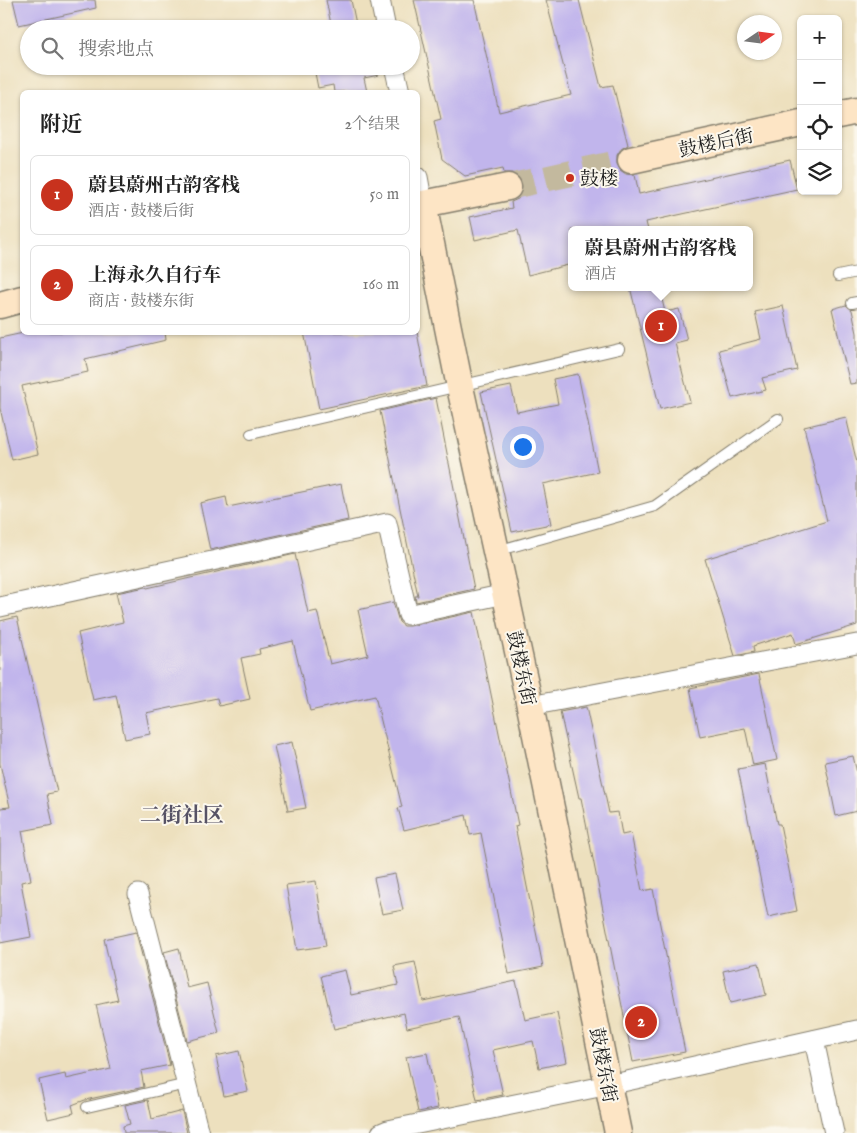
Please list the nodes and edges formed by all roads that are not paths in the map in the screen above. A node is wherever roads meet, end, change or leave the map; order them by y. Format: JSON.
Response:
{"nodes":[{"id":1,"x":380,"y":0,"type":"edge"},
{"id":2,"x":384,"y":20,"type":"edge"},
{"id":3,"x":396,"y":75,"type":"edge"},
{"id":4,"x":400,"y":90,"type":"edge"},
{"id":5,"x":857,"y":111,"type":"edge"},
{"id":6,"x":842,"y":114,"type":"edge"},
{"id":7,"x":797,"y":124,"type":"edge"},
{"id":8,"x":631,"y":160,"type":"tunnel mouth"},
{"id":9,"x":508,"y":188,"type":"tunnel mouth"},
{"id":10,"x":420,"y":204,"type":"edge"},
{"id":11,"x":857,"y":272,"type":"edge"},
{"id":12,"x":838,"y":276,"type":"dead end"},
{"id":13,"x":20,"y":300,"type":"edge"},
{"id":14,"x":0,"y":305,"type":"edge"},
{"id":15,"x":619,"y":349,"type":"dead end"},
{"id":16,"x":460,"y":387,"type":"junction"},
{"id":17,"x":778,"y":419,"type":"dead end"},
{"id":18,"x":251,"y":434,"type":"dead end"},
{"id":19,"x":496,"y":551,"type":"junction"},
{"id":20,"x":505,"y":594,"type":"junction"},
{"id":21,"x":0,"y":606,"type":"edge"},
{"id":22,"x":857,"y":644,"type":"edge"},
{"id":23,"x":530,"y":706,"type":"junction"},
{"id":24,"x":138,"y":894,"type":"dead end"},
{"id":25,"x":857,"y":1030,"type":"edge"},
{"id":26,"x":814,"y":1040,"type":"junction"},
{"id":27,"x":187,"y":1084,"type":"junction"},
{"id":28,"x":609,"y":1085,"type":"junction"},
{"id":29,"x":87,"y":1107,"type":"dead end"},
{"id":30,"x":200,"y":1133,"type":"edge"},
{"id":31,"x":381,"y":1133,"type":"edge"},
{"id":32,"x":618,"y":1133,"type":"edge"},
{"id":33,"x":834,"y":1133,"type":"edge"}],
"edges":[{"from":1,"to":2,"type":"street"},
{"from":3,"to":4,"type":"street"},
{"from":5,"to":6,"type":"main road"},
{"from":7,"to":8,"type":"main road","name":"鼓楼后街"},
{"from":9,"to":10,"type":"main road"},
{"from":10,"to":16,"type":"main road","name":"鼓楼东街"},
{"from":11,"to":12,"type":"lane"},
{"from":13,"to":14,"type":"main road"},
{"from":15,"to":16,"type":"lane"},
{"from":16,"to":18,"type":"lane"},
{"from":16,"to":19,"type":"main road","name":"鼓楼东街"},
{"from":17,"to":19,"type":"lane"},
{"from":19,"to":20,"type":"main road","name":"鼓楼东街"},
{"from":20,"to":21,"type":"street"},
{"from":20,"to":23,"type":"main road","name":"鼓楼东街"},
{"from":22,"to":23,"type":"street"},
{"from":23,"to":28,"type":"main road","name":"鼓楼东街"},
{"from":24,"to":27,"type":"street"},
{"from":25,"to":26,"type":"street"},
{"from":26,"to":28,"type":"street"},
{"from":26,"to":33,"type":"street"},
{"from":27,"to":29,"type":"lane"},
{"from":27,"to":30,"type":"street"},
{"from":28,"to":31,"type":"street"},
{"from":28,"to":32,"type":"main road","name":"鼓楼东街"}]}
